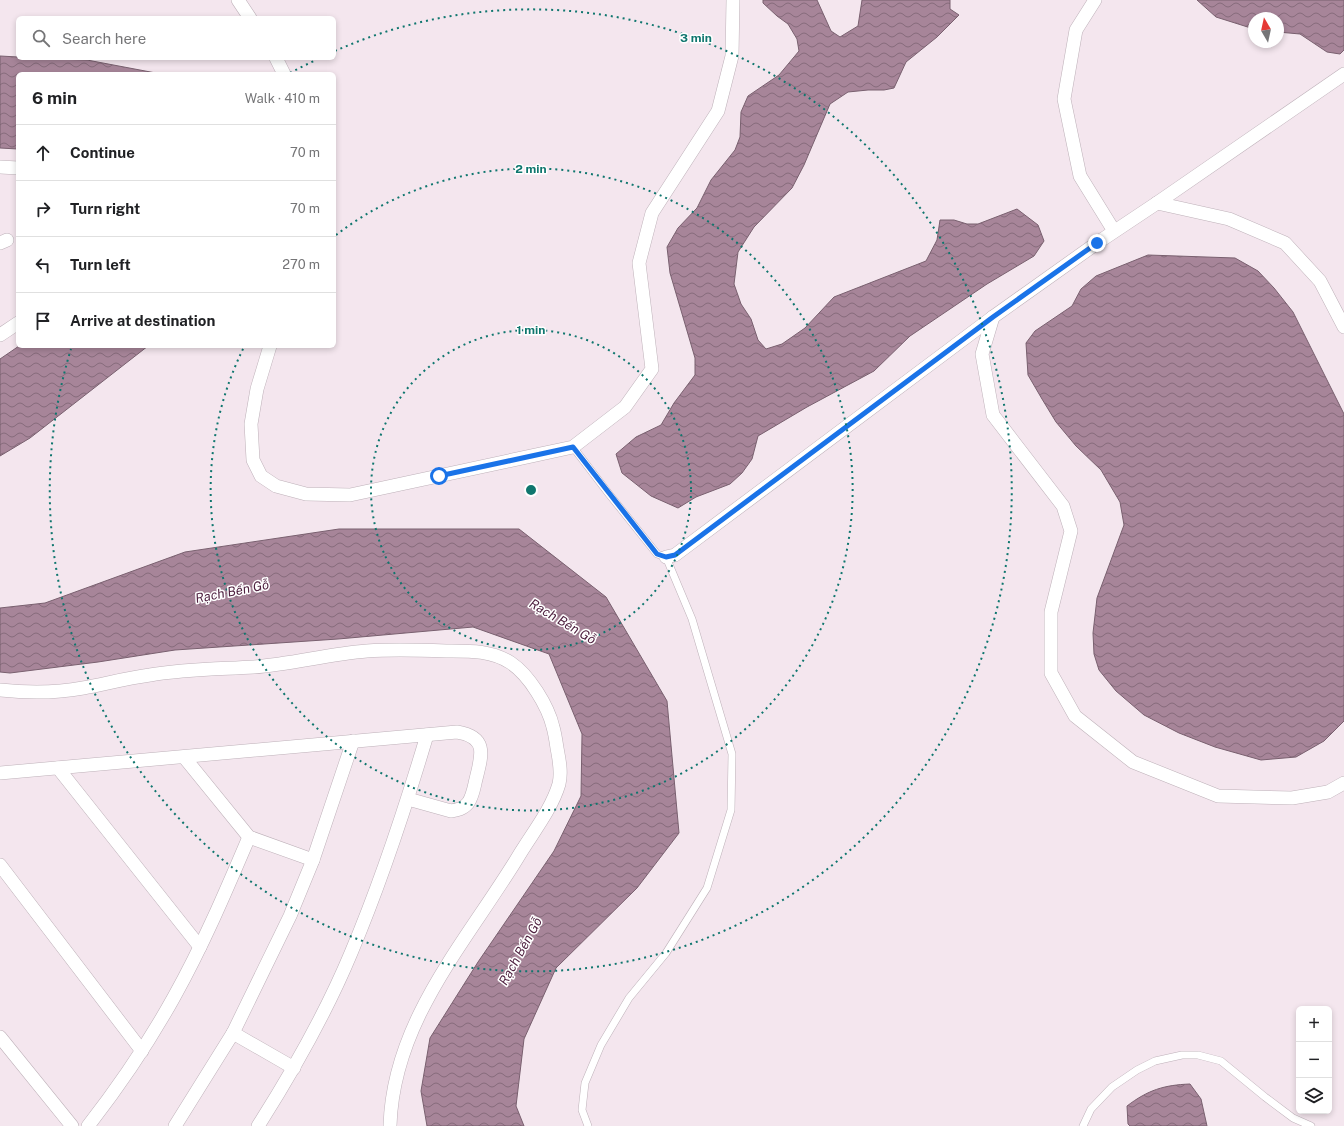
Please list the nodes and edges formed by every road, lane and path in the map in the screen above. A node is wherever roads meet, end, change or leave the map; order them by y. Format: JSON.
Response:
{"nodes":[{"id":1,"x":238,"y":0,"type":"edge"},
{"id":2,"x":734,"y":0,"type":"edge"},
{"id":3,"x":1095,"y":0,"type":"edge"},
{"id":4,"x":249,"y":16,"type":"edge"},
{"id":5,"x":277,"y":60,"type":"edge"},
{"id":6,"x":283,"y":72,"type":"edge"},
{"id":7,"x":1342,"y":79,"type":"edge"},
{"id":8,"x":0,"y":167,"type":"edge"},
{"id":9,"x":16,"y":168,"type":"edge"},
{"id":10,"x":1158,"y":203,"type":"junction"},
{"id":11,"x":1114,"y":232,"type":"junction"},
{"id":12,"x":993,"y":317,"type":"junction"},
{"id":13,"x":16,"y":324,"type":"edge"},
{"id":14,"x":1344,"y":327,"type":"edge"},
{"id":15,"x":0,"y":335,"type":"edge"},
{"id":16,"x":269,"y":348,"type":"edge"},
{"id":17,"x":573,"y":447,"type":"junction"},
{"id":18,"x":666,"y":557,"type":"junction"},
{"id":19,"x":0,"y":690,"type":"edge"},
{"id":20,"x":427,"y":735,"type":"junction"},
{"id":21,"x":353,"y":741,"type":"junction"},
{"id":22,"x":184,"y":757,"type":"junction"},
{"id":23,"x":58,"y":768,"type":"junction"},
{"id":24,"x":0,"y":773,"type":"edge"},
{"id":25,"x":1344,"y":783,"type":"edge"},
{"id":26,"x":408,"y":799,"type":"junction"},
{"id":27,"x":249,"y":837,"type":"junction"},
{"id":28,"x":313,"y":860,"type":"junction"},
{"id":29,"x":0,"y":865,"type":"edge"},
{"id":30,"x":200,"y":947,"type":"junction"},
{"id":31,"x":233,"y":1033,"type":"junction"},
{"id":32,"x":0,"y":1037,"type":"edge"},
{"id":33,"x":142,"y":1050,"type":"junction"},
{"id":34,"x":294,"y":1068,"type":"junction"},
{"id":35,"x":72,"y":1126,"type":"edge"},
{"id":36,"x":88,"y":1126,"type":"edge"},
{"id":37,"x":175,"y":1126,"type":"edge"},
{"id":38,"x":258,"y":1126,"type":"edge"},
{"id":39,"x":390,"y":1126,"type":"edge"},
{"id":40,"x":588,"y":1126,"type":"edge"},
{"id":41,"x":1083,"y":1126,"type":"edge"},
{"id":42,"x":1311,"y":1126,"type":"edge"}],
"edges":[{"from":1,"to":4,"type":"street"},
{"from":2,"to":17,"type":"street"},
{"from":3,"to":11,"type":"street"},
{"from":5,"to":6,"type":"street"},
{"from":7,"to":10,"type":"street"},
{"from":8,"to":9,"type":"street"},
{"from":10,"to":11,"type":"street"},
{"from":10,"to":14,"type":"street"},
{"from":11,"to":12,"type":"street"},
{"from":12,"to":18,"type":"street"},
{"from":12,"to":25,"type":"street"},
{"from":13,"to":15,"type":"street"},
{"from":16,"to":17,"type":"street"},
{"from":17,"to":18,"type":"lane"},
{"from":18,"to":40,"type":"lane"},
{"from":19,"to":39,"type":"street"},
{"from":20,"to":21,"type":"street"},
{"from":20,"to":26,"type":"street"},
{"from":20,"to":26,"type":"street"},
{"from":21,"to":22,"type":"street"},
{"from":21,"to":28,"type":"street"},
{"from":22,"to":23,"type":"street"},
{"from":22,"to":27,"type":"street"},
{"from":23,"to":24,"type":"street"},
{"from":23,"to":30,"type":"street"},
{"from":26,"to":34,"type":"street"},
{"from":27,"to":28,"type":"street"},
{"from":27,"to":30,"type":"street"},
{"from":28,"to":31,"type":"street"},
{"from":29,"to":33,"type":"street"},
{"from":30,"to":33,"type":"street"},
{"from":31,"to":34,"type":"street"},
{"from":31,"to":37,"type":"street"},
{"from":32,"to":35,"type":"street"},
{"from":33,"to":36,"type":"street"},
{"from":34,"to":38,"type":"street"},
{"from":41,"to":42,"type":"lane"}]}
